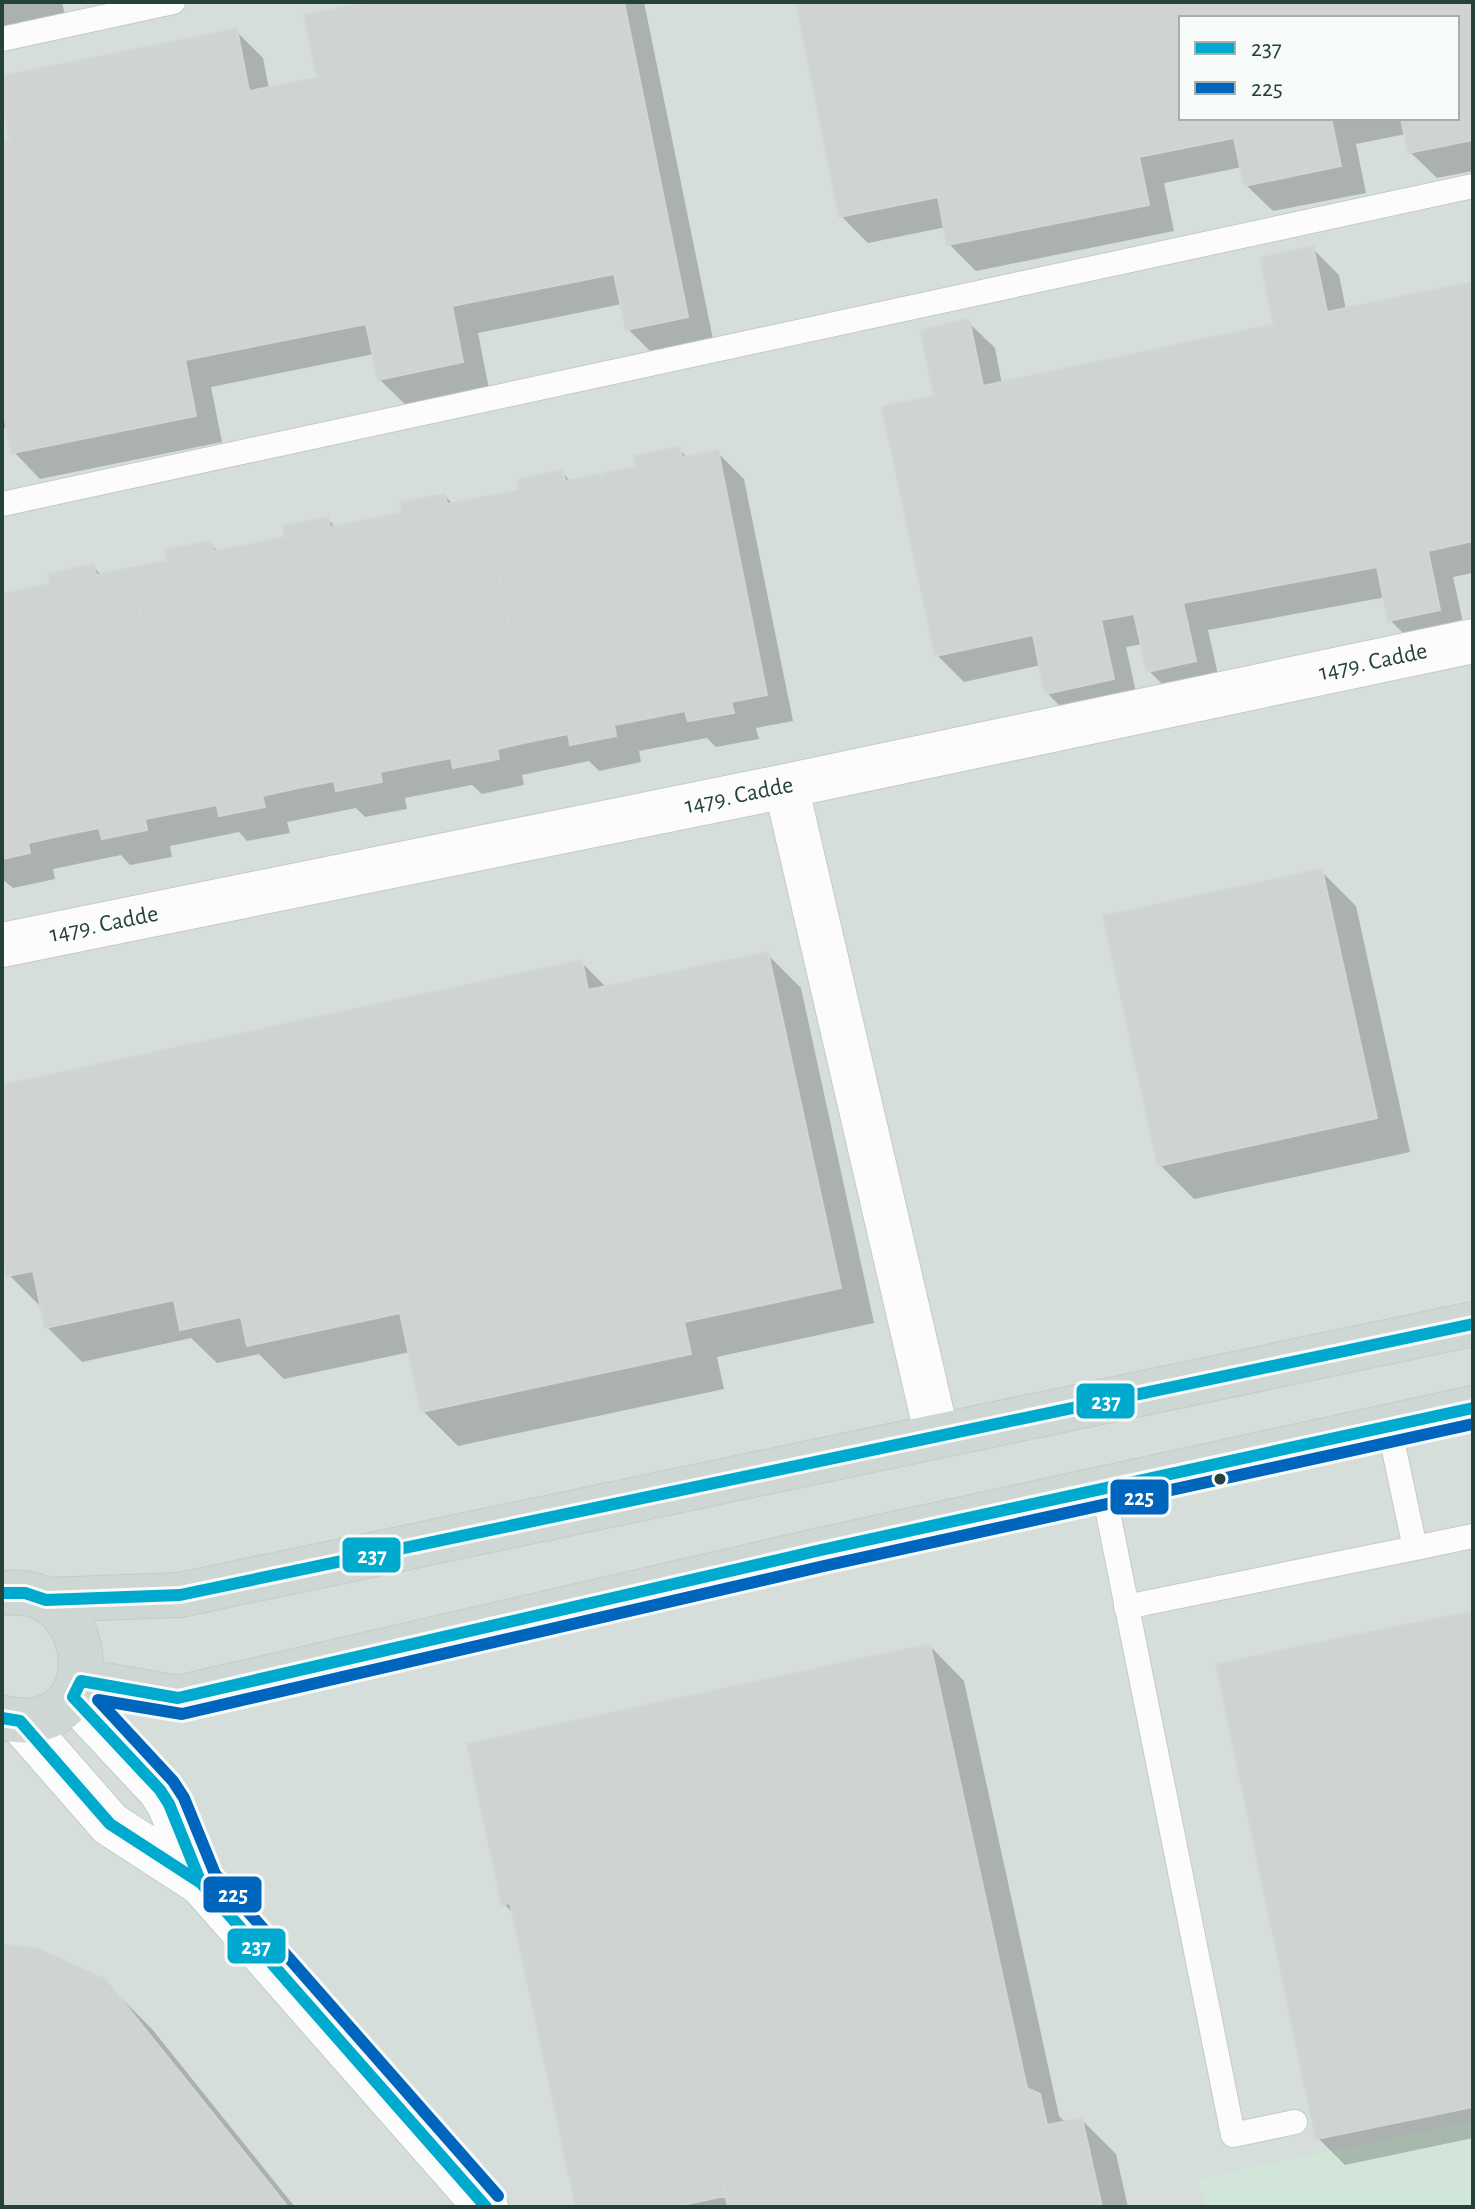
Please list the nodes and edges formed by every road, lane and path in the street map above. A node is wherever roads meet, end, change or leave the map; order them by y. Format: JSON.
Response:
{"nodes":[{"id":1,"x":173,"y":2,"type":"edge"},
{"id":2,"x":2,"y":39,"type":"edge"},
{"id":3,"x":1473,"y":186,"type":"edge"},
{"id":4,"x":2,"y":504,"type":"edge"},
{"id":5,"x":1473,"y":641,"type":"edge"},
{"id":6,"x":786,"y":786,"type":"junction"},
{"id":7,"x":2,"y":945,"type":"edge"},
{"id":8,"x":1473,"y":1324,"type":"edge"},
{"id":9,"x":1473,"y":1408,"type":"edge"},
{"id":10,"x":1389,"y":1426,"type":"junction"},
{"id":11,"x":937,"y":1436,"type":"junction"},
{"id":12,"x":1103,"y":1488,"type":"junction"},
{"id":13,"x":1473,"y":1536,"type":"edge"},
{"id":14,"x":1415,"y":1548,"type":"junction"},
{"id":15,"x":2,"y":1593,"type":"edge"},
{"id":16,"x":46,"y":1600,"type":"junction"},
{"id":17,"x":1126,"y":1607,"type":"junction"},
{"id":18,"x":77,"y":1689,"type":"junction"},
{"id":19,"x":11,"y":1719,"type":"edge"},
{"id":20,"x":201,"y":1883,"type":"junction"},
{"id":21,"x":1295,"y":2122,"type":"dead end"},
{"id":22,"x":486,"y":2207,"type":"edge"}],
"edges":[{"from":1,"to":2,"type":"lane"},
{"from":3,"to":4,"type":"lane"},
{"from":5,"to":6,"type":"street","name":"1479. Cadde"},
{"from":6,"to":7,"type":"street","name":"1479. Cadde"},
{"from":6,"to":11,"type":"street"},
{"from":8,"to":11,"type":"main road"},
{"from":9,"to":10,"type":"main road"},
{"from":10,"to":12,"type":"main road"},
{"from":10,"to":14,"type":"lane"},
{"from":11,"to":16,"type":"main road"},
{"from":12,"to":17,"type":"lane"},
{"from":12,"to":18,"type":"main road"},
{"from":13,"to":14,"type":"lane"},
{"from":14,"to":17,"type":"lane"},
{"from":15,"to":16,"type":"main road"},
{"from":16,"to":18,"type":"main road"},
{"from":17,"to":21,"type":"lane"},
{"from":18,"to":19,"type":"main road"},
{"from":18,"to":20,"type":"street"},
{"from":19,"to":20,"type":"street"},
{"from":20,"to":22,"type":"street"}]}
